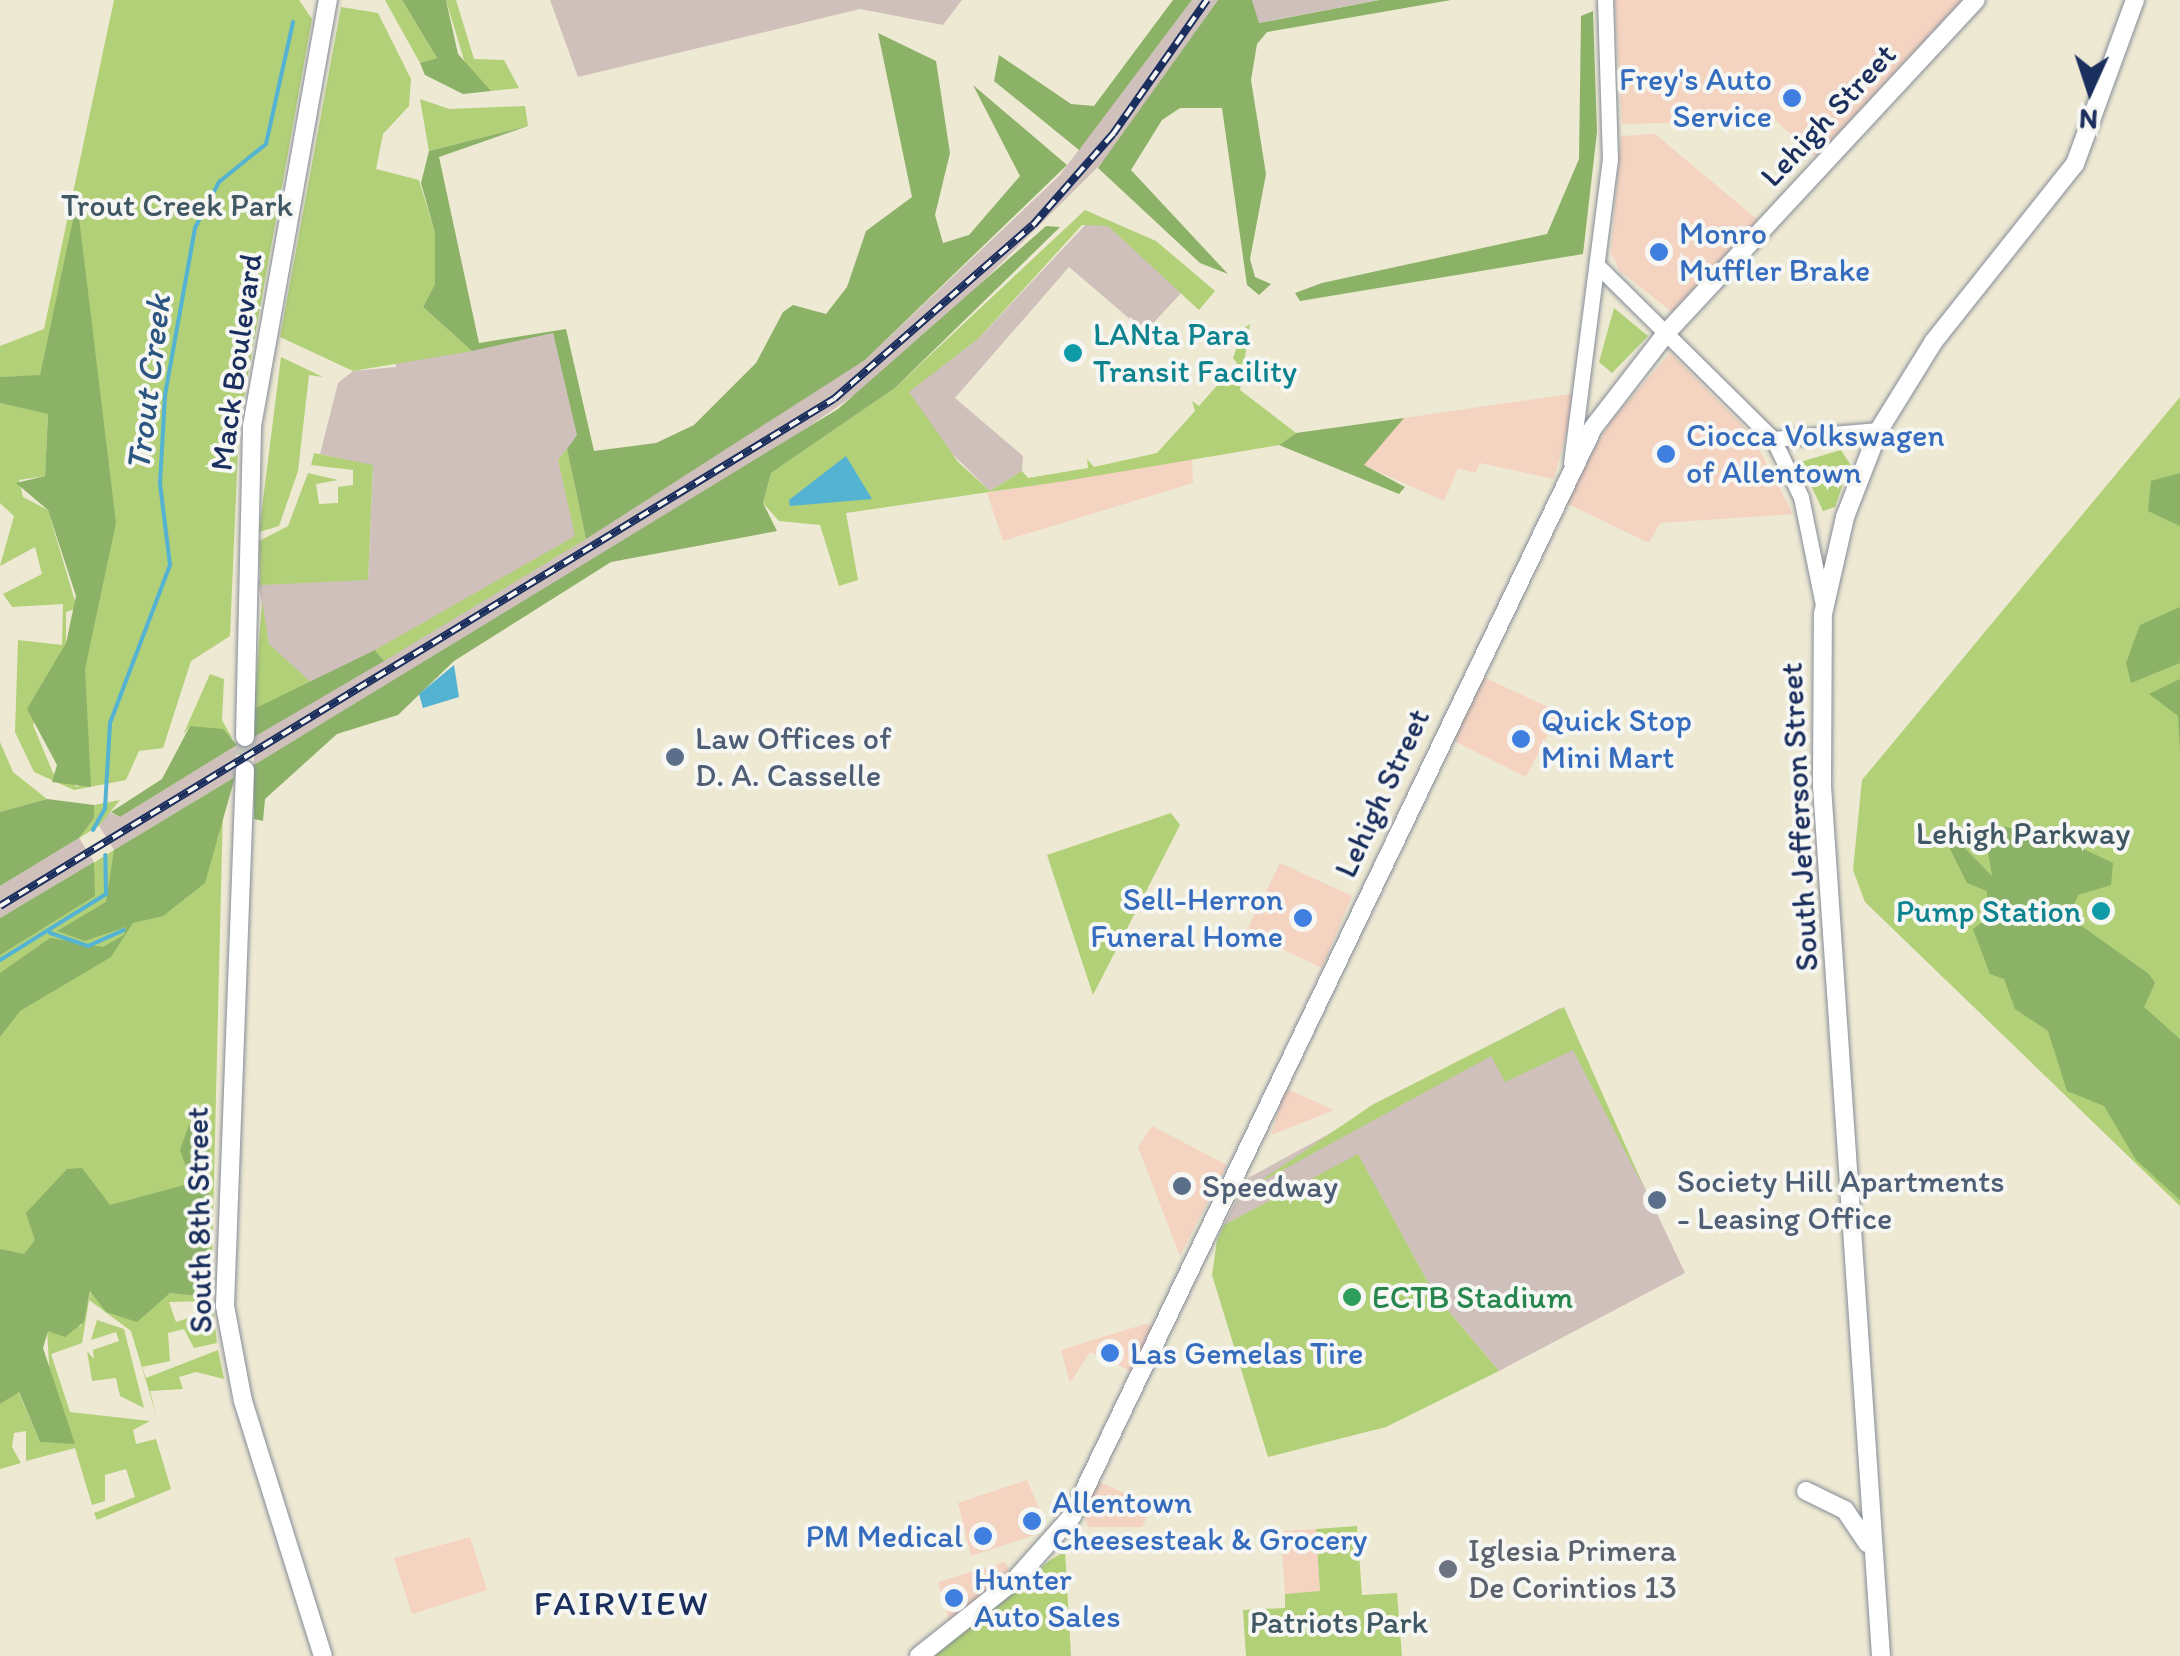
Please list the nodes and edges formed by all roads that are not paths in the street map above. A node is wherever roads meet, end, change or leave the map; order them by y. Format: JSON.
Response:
{"nodes":[{"id":1,"x":328,"y":0,"type":"edge"},
{"id":2,"x":1605,"y":0,"type":"edge"},
{"id":3,"x":1976,"y":0,"type":"edge"},
{"id":4,"x":2135,"y":0,"type":"edge"},
{"id":5,"x":1600,"y":268,"type":"junction"},
{"id":6,"x":1668,"y":331,"type":"junction"},
{"id":7,"x":1878,"y":430,"type":"junction"},
{"id":8,"x":1772,"y":439,"type":"junction"},
{"id":9,"x":1570,"y":468,"type":"junction"},
{"id":10,"x":1823,"y":614,"type":"junction"},
{"id":11,"x":245,"y":737,"type":"tunnel mouth"},
{"id":12,"x":246,"y":770,"type":"tunnel mouth"},
{"id":13,"x":1806,"y":1491,"type":"dead end"},
{"id":14,"x":1873,"y":1556,"type":"junction"},
{"id":15,"x":323,"y":1656,"type":"edge"},
{"id":16,"x":919,"y":1656,"type":"edge"},
{"id":17,"x":1881,"y":1656,"type":"edge"}],
"edges":[{"from":1,"to":11,"type":"main road","name":"Mack Boulevard"},
{"from":2,"to":5,"type":"street"},
{"from":3,"to":6,"type":"main road","name":"Lehigh Street"},
{"from":4,"to":7,"type":"main road","name":"South Jefferson Street"},
{"from":5,"to":6,"type":"street"},
{"from":5,"to":9,"type":"street"},
{"from":6,"to":8,"type":"street"},
{"from":6,"to":9,"type":"main road","name":"Lehigh Street"},
{"from":7,"to":8,"type":"street"},
{"from":7,"to":10,"type":"main road","name":"South Jefferson Street"},
{"from":8,"to":10,"type":"street"},
{"from":9,"to":16,"type":"main road","name":"Lehigh Street"},
{"from":10,"to":14,"type":"main road","name":"South Jefferson Street"},
{"from":12,"to":15,"type":"main road","name":"South 8th Street"},
{"from":13,"to":14,"type":"main road"},
{"from":14,"to":17,"type":"main road","name":"South Jefferson Street"}]}
